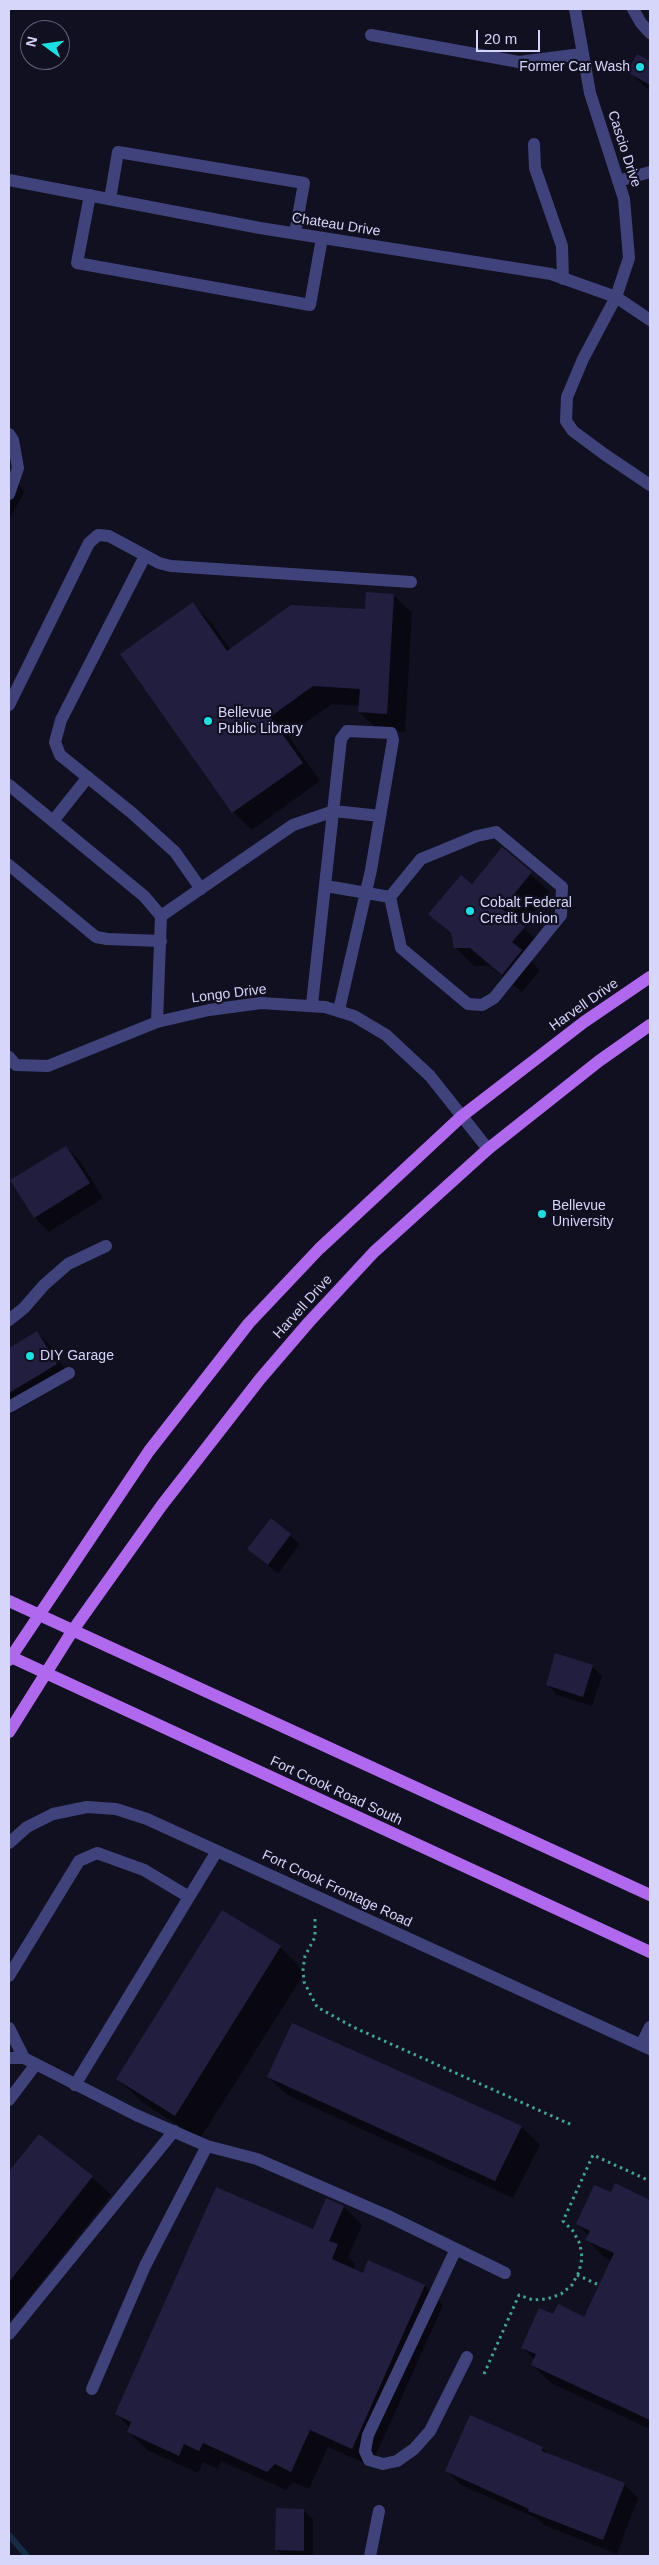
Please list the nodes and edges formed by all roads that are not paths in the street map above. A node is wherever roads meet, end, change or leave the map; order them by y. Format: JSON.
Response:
{"nodes":[{"id":1,"x":574,"y":9,"type":"edge"},
{"id":2,"x":633,"y":9,"type":"edge"},
{"id":3,"x":650,"y":33,"type":"edge"},
{"id":4,"x":371,"y":34,"type":"dead end"},
{"id":5,"x":581,"y":54,"type":"junction"},
{"id":6,"x":534,"y":144,"type":"dead end"},
{"id":7,"x":650,"y":172,"type":"edge"},
{"id":8,"x":9,"y":180,"type":"edge"},
{"id":9,"x":618,"y":181,"type":"junction"},
{"id":10,"x":90,"y":195,"type":"junction"},
{"id":11,"x":110,"y":199,"type":"junction"},
{"id":12,"x":295,"y":233,"type":"junction"},
{"id":13,"x":322,"y":238,"type":"junction"},
{"id":14,"x":563,"y":279,"type":"junction"},
{"id":15,"x":616,"y":297,"type":"junction"},
{"id":16,"x":650,"y":320,"type":"edge"},
{"id":17,"x":9,"y":434,"type":"edge"},
{"id":18,"x":650,"y":485,"type":"edge"},
{"id":19,"x":9,"y":494,"type":"edge"},
{"id":20,"x":145,"y":556,"type":"junction"},
{"id":21,"x":411,"y":582,"type":"dead end"},
{"id":22,"x":9,"y":705,"type":"edge"},
{"id":23,"x":88,"y":777,"type":"junction"},
{"id":24,"x":9,"y":785,"type":"edge"},
{"id":25,"x":334,"y":811,"type":"junction"},
{"id":26,"x":380,"y":816,"type":"junction"},
{"id":27,"x":53,"y":821,"type":"junction"},
{"id":28,"x":9,"y":865,"type":"edge"},
{"id":29,"x":326,"y":886,"type":"junction"},
{"id":30,"x":201,"y":889,"type":"junction"},
{"id":31,"x":366,"y":892,"type":"junction"},
{"id":32,"x":390,"y":896,"type":"junction"},
{"id":33,"x":161,"y":916,"type":"junction"},
{"id":34,"x":160,"y":941,"type":"junction"},
{"id":35,"x":650,"y":977,"type":"edge"},
{"id":36,"x":312,"y":1004,"type":"junction"},
{"id":37,"x":339,"y":1010,"type":"junction"},
{"id":38,"x":157,"y":1022,"type":"junction"},
{"id":39,"x":650,"y":1025,"type":"edge"},
{"id":40,"x":12,"y":1061,"type":"edge"},
{"id":41,"x":462,"y":1116,"type":"junction"},
{"id":42,"x":488,"y":1148,"type":"junction"},
{"id":43,"x":106,"y":1246,"type":"dead end"},
{"id":44,"x":9,"y":1320,"type":"edge"},
{"id":45,"x":69,"y":1374,"type":"dead end"},
{"id":46,"x":9,"y":1407,"type":"edge"},
{"id":47,"x":9,"y":1601,"type":"edge"},
{"id":48,"x":37,"y":1614,"type":"junction"},
{"id":49,"x":73,"y":1630,"type":"junction"},
{"id":50,"x":9,"y":1658,"type":"edge"},
{"id":51,"x":46,"y":1673,"type":"junction"},
{"id":52,"x":9,"y":1732,"type":"edge"},
{"id":53,"x":9,"y":1844,"type":"edge"},
{"id":54,"x":217,"y":1851,"type":"junction"},
{"id":55,"x":650,"y":1895,"type":"edge"},
{"id":56,"x":189,"y":1897,"type":"junction"},
{"id":57,"x":650,"y":1952,"type":"edge"},
{"id":58,"x":9,"y":1976,"type":"edge"},
{"id":59,"x":650,"y":2027,"type":"edge"},
{"id":60,"x":9,"y":2028,"type":"edge"},
{"id":61,"x":646,"y":2047,"type":"edge"},
{"id":62,"x":9,"y":2058,"type":"edge"},
{"id":63,"x":30,"y":2061,"type":"junction"},
{"id":64,"x":75,"y":2085,"type":"junction"},
{"id":65,"x":9,"y":2100,"type":"edge"},
{"id":66,"x":174,"y":2131,"type":"junction"},
{"id":67,"x":207,"y":2146,"type":"junction"},
{"id":68,"x":456,"y":2249,"type":"junction"},
{"id":69,"x":505,"y":2273,"type":"dead end"},
{"id":70,"x":9,"y":2334,"type":"edge"},
{"id":71,"x":467,"y":2356,"type":"dead end"},
{"id":72,"x":92,"y":2389,"type":"dead end"},
{"id":73,"x":379,"y":2511,"type":"dead end"},
{"id":74,"x":370,"y":2556,"type":"edge"}],
"edges":[{"from":1,"to":5,"type":"street","name":"Cascio Drive"},
{"from":2,"to":3,"type":"street"},
{"from":4,"to":5,"type":"street"},
{"from":5,"to":9,"type":"street","name":"Cascio Drive"},
{"from":6,"to":14,"type":"street"},
{"from":7,"to":9,"type":"street"},
{"from":8,"to":10,"type":"street","name":"Chateau Drive"},
{"from":9,"to":15,"type":"street","name":"Cascio Drive"},
{"from":10,"to":11,"type":"street","name":"Chateau Drive"},
{"from":10,"to":13,"type":"street"},
{"from":11,"to":12,"type":"street","name":"Chateau Drive"},
{"from":11,"to":12,"type":"street"},
{"from":12,"to":13,"type":"street","name":"Chateau Drive"},
{"from":13,"to":14,"type":"street","name":"Chateau Drive"},
{"from":14,"to":15,"type":"street","name":"Chateau Drive"},
{"from":15,"to":16,"type":"street","name":"Chateau Drive"},
{"from":15,"to":18,"type":"street","name":"Cascio Drive"},
{"from":17,"to":19,"type":"street"},
{"from":20,"to":21,"type":"street"},
{"from":20,"to":22,"type":"street"},
{"from":20,"to":23,"type":"street"},
{"from":23,"to":27,"type":"street"},
{"from":23,"to":30,"type":"street"},
{"from":24,"to":27,"type":"street"},
{"from":25,"to":26,"type":"street"},
{"from":25,"to":26,"type":"street"},
{"from":25,"to":29,"type":"street"},
{"from":25,"to":30,"type":"street"},
{"from":26,"to":31,"type":"street"},
{"from":27,"to":33,"type":"street"},
{"from":28,"to":34,"type":"street"},
{"from":29,"to":31,"type":"street"},
{"from":29,"to":36,"type":"street"},
{"from":30,"to":33,"type":"street"},
{"from":31,"to":32,"type":"street"},
{"from":31,"to":37,"type":"street"},
{"from":32,"to":32,"type":"street"},
{"from":33,"to":34,"type":"street"},
{"from":34,"to":38,"type":"street"},
{"from":35,"to":41,"type":"main road","name":"Harvell Drive"},
{"from":36,"to":37,"type":"street","name":"Longo Drive"},
{"from":36,"to":38,"type":"street","name":"Longo Drive"},
{"from":37,"to":41,"type":"street","name":"Longo Drive"},
{"from":38,"to":40,"type":"street","name":"Longo Drive"},
{"from":39,"to":42,"type":"main road","name":"Harvell Drive"},
{"from":41,"to":42,"type":"street","name":"Longo Drive"},
{"from":41,"to":48,"type":"main road","name":"Harvell Drive"},
{"from":42,"to":49,"type":"main road","name":"Harvell Drive"},
{"from":43,"to":44,"type":"street"},
{"from":45,"to":46,"type":"street"},
{"from":47,"to":48,"type":"main road"},
{"from":48,"to":49,"type":"main road"},
{"from":48,"to":50,"type":"main road","name":"Harvell Drive"},
{"from":49,"to":51,"type":"main road","name":"Harvell Drive"},
{"from":49,"to":55,"type":"main road"},
{"from":50,"to":51,"type":"main road","name":"Fort Crook Road South"},
{"from":51,"to":52,"type":"main road","name":"Harvell Drive"},
{"from":51,"to":57,"type":"main road","name":"Fort Crook Road South"},
{"from":53,"to":54,"type":"street","name":"Fort Crook Frontage Road"},
{"from":54,"to":56,"type":"street"},
{"from":54,"to":61,"type":"street","name":"Fort Crook Frontage Road"},
{"from":56,"to":58,"type":"street"},
{"from":56,"to":64,"type":"street"},
{"from":59,"to":61,"type":"street"},
{"from":60,"to":63,"type":"street"},
{"from":62,"to":63,"type":"street"},
{"from":63,"to":64,"type":"street"},
{"from":63,"to":65,"type":"street"},
{"from":64,"to":66,"type":"street"},
{"from":66,"to":67,"type":"street"},
{"from":66,"to":70,"type":"street"},
{"from":67,"to":68,"type":"street"},
{"from":67,"to":72,"type":"street"},
{"from":68,"to":69,"type":"street"},
{"from":68,"to":71,"type":"street"},
{"from":73,"to":74,"type":"street"}]}
